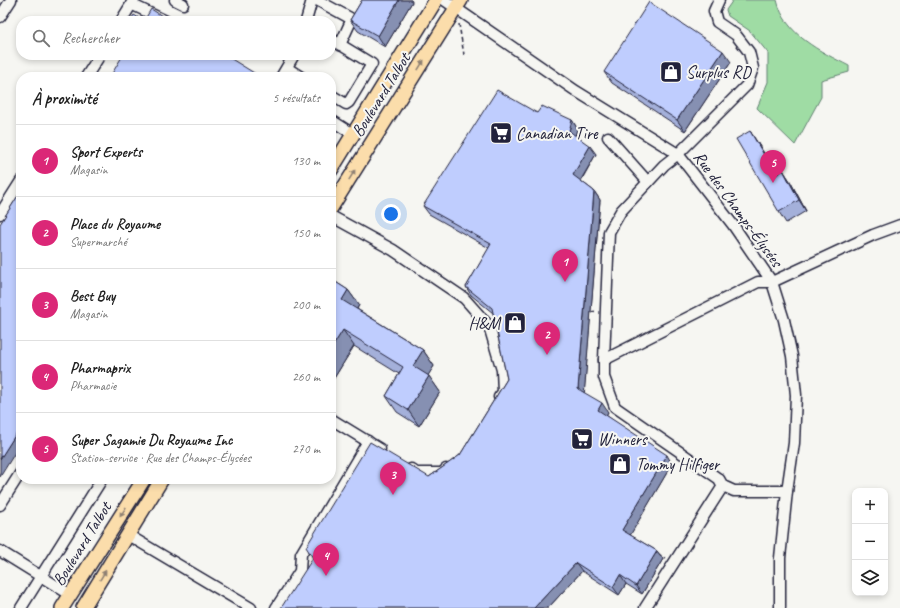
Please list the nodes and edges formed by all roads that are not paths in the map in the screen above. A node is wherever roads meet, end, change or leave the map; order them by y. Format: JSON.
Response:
{"nodes":[{"id":1,"x":11,"y":0,"type":"edge"},
{"id":2,"x":312,"y":0,"type":"edge"},
{"id":3,"x":317,"y":0,"type":"edge"},
{"id":4,"x":436,"y":0,"type":"edge"},
{"id":5,"x":444,"y":0,"type":"edge"},
{"id":6,"x":719,"y":0,"type":"edge"},
{"id":7,"x":132,"y":2,"type":"edge"},
{"id":8,"x":459,"y":4,"type":"edge"},
{"id":9,"x":124,"y":16,"type":"edge"},
{"id":10,"x":157,"y":16,"type":"edge"},
{"id":11,"x":307,"y":16,"type":"edge"},
{"id":12,"x":0,"y":17,"type":"edge"},
{"id":13,"x":336,"y":41,"type":"edge"},
{"id":14,"x":336,"y":43,"type":"edge"},
{"id":15,"x":97,"y":60,"type":"edge"},
{"id":16,"x":291,"y":60,"type":"edge"},
{"id":17,"x":89,"y":72,"type":"edge"},
{"id":18,"x":285,"y":72,"type":"edge"},
{"id":19,"x":336,"y":98,"type":"edge"},
{"id":20,"x":336,"y":123,"type":"edge"},
{"id":21,"x":353,"y":134,"type":"junction"},
{"id":22,"x":608,"y":137,"type":"dead end"},
{"id":23,"x":678,"y":154,"type":"junction"},
{"id":24,"x":336,"y":162,"type":"edge"},
{"id":25,"x":648,"y":182,"type":"junction"},
{"id":26,"x":16,"y":189,"type":"edge"},
{"id":27,"x":336,"y":200,"type":"edge"},
{"id":28,"x":0,"y":214,"type":"edge"},
{"id":29,"x":336,"y":219,"type":"edge"},
{"id":30,"x":900,"y":225,"type":"edge"},
{"id":31,"x":900,"y":231,"type":"edge"},
{"id":32,"x":873,"y":235,"type":"junction"},
{"id":33,"x":772,"y":282,"type":"junction"},
{"id":34,"x":604,"y":360,"type":"junction"},
{"id":35,"x":495,"y":404,"type":"edge"},
{"id":36,"x":336,"y":422,"type":"edge"},
{"id":37,"x":368,"y":441,"type":"junction"},
{"id":38,"x":386,"y":453,"type":"edge"},
{"id":39,"x":452,"y":464,"type":"edge"},
{"id":40,"x":404,"y":465,"type":"edge"},
{"id":41,"x":16,"y":480,"type":"edge"},
{"id":42,"x":99,"y":484,"type":"edge"},
{"id":43,"x":141,"y":484,"type":"edge"},
{"id":44,"x":159,"y":484,"type":"edge"},
{"id":45,"x":723,"y":486,"type":"junction"},
{"id":46,"x":787,"y":491,"type":"junction"},
{"id":47,"x":0,"y":505,"type":"edge"},
{"id":48,"x":128,"y":535,"type":"junction"},
{"id":49,"x":0,"y":551,"type":"edge"},
{"id":50,"x":41,"y":576,"type":"junction"},
{"id":51,"x":71,"y":595,"type":"junction"},
{"id":52,"x":21,"y":608,"type":"edge"},
{"id":53,"x":62,"y":608,"type":"edge"},
{"id":54,"x":83,"y":608,"type":"edge"},
{"id":55,"x":251,"y":608,"type":"edge"},
{"id":56,"x":276,"y":608,"type":"edge"},
{"id":57,"x":645,"y":608,"type":"edge"},
{"id":58,"x":780,"y":608,"type":"edge"}],
"edges":[{"from":1,"to":12,"type":"street"},
{"from":2,"to":11,"type":"street"},
{"from":3,"to":13,"type":"street"},
{"from":4,"to":21,"type":"main road","name":"Boulevard Talbot"},
{"from":5,"to":8,"type":"street","name":"Rue des Champs-Élysées"},
{"from":6,"to":23,"type":"street"},
{"from":7,"to":9,"type":"street"},
{"from":7,"to":10,"type":"street"},
{"from":8,"to":23,"type":"street","name":"Rue des Champs-Élysées"},
{"from":27,"to":8,"type":"main road","name":"Boulevard Talbot","one_way":true},
{"from":14,"to":19,"type":"street"},
{"from":15,"to":17,"type":"street"},
{"from":16,"to":18,"type":"street"},
{"from":20,"to":21,"type":"street"},
{"from":21,"to":24,"type":"main road","name":"Boulevard Talbot"},
{"from":22,"to":25,"type":"street"},
{"from":23,"to":25,"type":"street"},
{"from":23,"to":33,"type":"street","name":"Rue des Champs-Élysées"},
{"from":25,"to":34,"type":"street"},
{"from":26,"to":28,"type":"street"},
{"from":29,"to":35,"type":"street"},
{"from":30,"to":32,"type":"street"},
{"from":31,"to":32,"type":"street"},
{"from":32,"to":33,"type":"street"},
{"from":33,"to":34,"type":"street"},
{"from":33,"to":46,"type":"street","name":"Rue des Champs-Élysées"},
{"from":34,"to":45,"type":"street"},
{"from":36,"to":37,"type":"street"},
{"from":37,"to":38,"type":"street"},
{"from":37,"to":56,"type":"street"},
{"from":39,"to":40,"type":"street"},
{"from":41,"to":47,"type":"street"},
{"from":42,"to":50,"type":"street"},
{"from":43,"to":51,"type":"main road","name":"Boulevard Talbot","one_way":true},
{"from":44,"to":48,"type":"main road","name":"Boulevard Talbot"},
{"from":45,"to":46,"type":"street"},
{"from":45,"to":57,"type":"street"},
{"from":46,"to":58,"type":"street","name":"Rue des Champs-Élysées"},
{"from":54,"to":48,"type":"main road","name":"Boulevard Talbot","one_way":true},
{"from":48,"to":55,"type":"street"},
{"from":49,"to":50,"type":"street"},
{"from":50,"to":51,"type":"street"},
{"from":50,"to":52,"type":"street"},
{"from":51,"to":53,"type":"main road","name":"Boulevard Talbot"}]}
